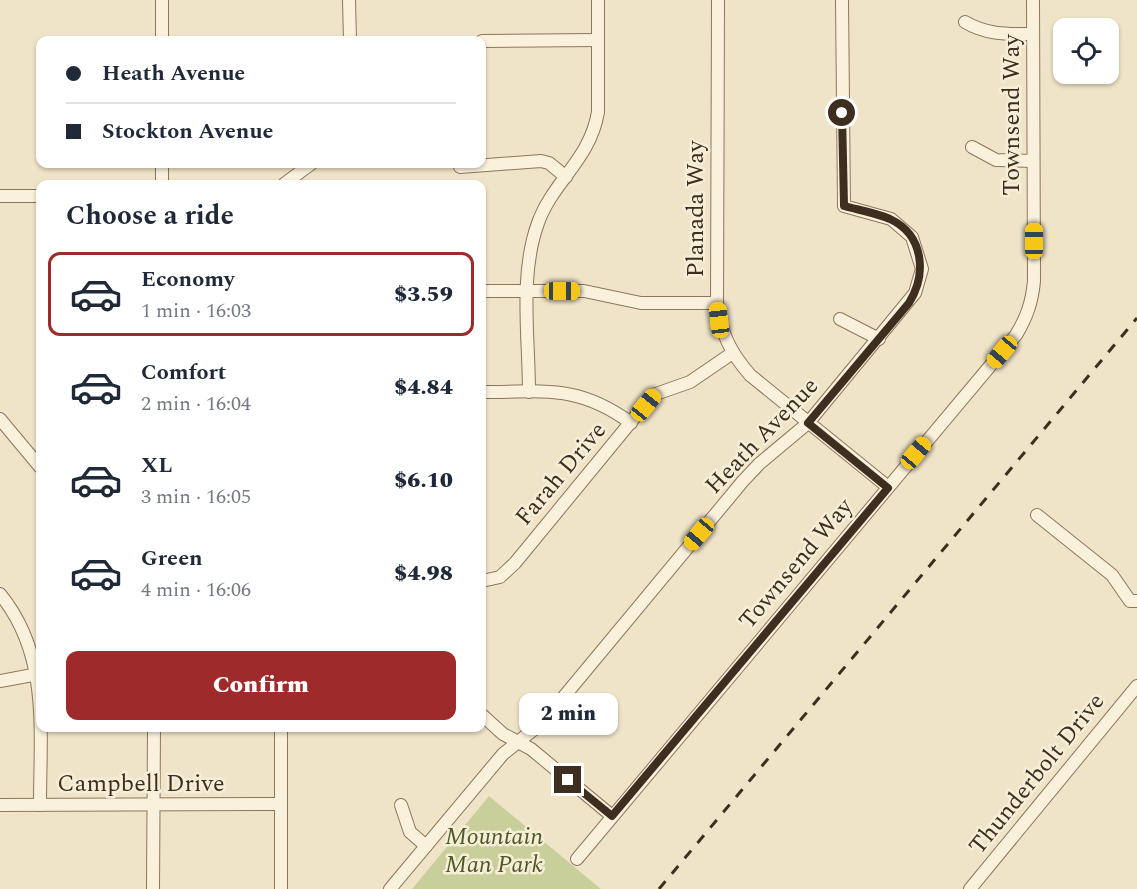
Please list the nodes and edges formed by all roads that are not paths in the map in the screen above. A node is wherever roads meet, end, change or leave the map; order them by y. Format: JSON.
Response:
{"nodes":[{"id":1,"x":162,"y":0,"type":"edge"},
{"id":2,"x":349,"y":0,"type":"edge"},
{"id":3,"x":598,"y":0,"type":"edge"},
{"id":4,"x":718,"y":0,"type":"edge"},
{"id":5,"x":842,"y":0,"type":"edge"},
{"id":6,"x":1033,"y":0,"type":"edge"},
{"id":7,"x":965,"y":22,"type":"dead end"},
{"id":8,"x":1033,"y":34,"type":"junction"},
{"id":9,"x":162,"y":36,"type":"edge"},
{"id":10,"x":350,"y":36,"type":"edge"},
{"id":11,"x":598,"y":40,"type":"junction"},
{"id":12,"x":486,"y":41,"type":"edge"},
{"id":13,"x":972,"y":147,"type":"dead end"},
{"id":14,"x":1033,"y":160,"type":"junction"},
{"id":15,"x":486,"y":165,"type":"edge"},
{"id":16,"x":306,"y":168,"type":"edge"},
{"id":17,"x":566,"y":177,"type":"junction"},
{"id":18,"x":289,"y":180,"type":"edge"},
{"id":19,"x":0,"y":196,"type":"edge"},
{"id":20,"x":36,"y":196,"type":"edge"},
{"id":21,"x":486,"y":291,"type":"edge"},
{"id":22,"x":528,"y":291,"type":"junction"},
{"id":23,"x":717,"y":303,"type":"junction"},
{"id":24,"x":840,"y":319,"type":"dead end"},
{"id":25,"x":879,"y":339,"type":"junction"},
{"id":26,"x":731,"y":354,"type":"junction"},
{"id":27,"x":486,"y":392,"type":"edge"},
{"id":28,"x":530,"y":392,"type":"junction"},
{"id":29,"x":0,"y":419,"type":"edge"},
{"id":30,"x":631,"y":423,"type":"junction"},
{"id":31,"x":808,"y":423,"type":"junction"},
{"id":32,"x":36,"y":462,"type":"edge"},
{"id":33,"x":888,"y":488,"type":"junction"},
{"id":34,"x":1037,"y":515,"type":"dead end"},
{"id":35,"x":486,"y":579,"type":"edge"},
{"id":36,"x":0,"y":594,"type":"edge"},
{"id":37,"x":1137,"y":601,"type":"edge"},
{"id":38,"x":36,"y":668,"type":"edge"},
{"id":39,"x":36,"y":674,"type":"edge"},
{"id":40,"x":0,"y":681,"type":"edge"},
{"id":41,"x":1137,"y":686,"type":"edge"},
{"id":42,"x":486,"y":719,"type":"edge"},
{"id":43,"x":39,"y":732,"type":"edge"},
{"id":44,"x":154,"y":732,"type":"edge"},
{"id":45,"x":281,"y":732,"type":"edge"},
{"id":46,"x":518,"y":741,"type":"junction"},
{"id":47,"x":281,"y":804,"type":"junction"},
{"id":48,"x":0,"y":805,"type":"edge"},
{"id":49,"x":40,"y":805,"type":"junction"},
{"id":50,"x":153,"y":805,"type":"junction"},
{"id":51,"x":401,"y":805,"type":"dead end"},
{"id":52,"x":612,"y":816,"type":"junction"},
{"id":53,"x":426,"y":846,"type":"junction"},
{"id":54,"x":577,"y":859,"type":"dead end"},
{"id":55,"x":153,"y":889,"type":"edge"},
{"id":56,"x":281,"y":889,"type":"edge"},
{"id":57,"x":390,"y":889,"type":"edge"},
{"id":58,"x":970,"y":889,"type":"edge"}],
"edges":[{"from":1,"to":9,"type":"street"},
{"from":2,"to":10,"type":"street"},
{"from":3,"to":11,"type":"street"},
{"from":4,"to":23,"type":"street","name":"Planada Way"},
{"from":5,"to":25,"type":"street","name":"Heath Avenue"},
{"from":6,"to":8,"type":"street","name":"Townsend Way"},
{"from":7,"to":8,"type":"street"},
{"from":8,"to":14,"type":"street","name":"Townsend Way"},
{"from":11,"to":12,"type":"street"},
{"from":11,"to":17,"type":"street"},
{"from":13,"to":14,"type":"street"},
{"from":14,"to":33,"type":"street","name":"Townsend Way"},
{"from":15,"to":17,"type":"street"},
{"from":16,"to":18,"type":"street"},
{"from":17,"to":22,"type":"street"},
{"from":19,"to":20,"type":"street"},
{"from":21,"to":22,"type":"street"},
{"from":22,"to":23,"type":"street"},
{"from":22,"to":28,"type":"street"},
{"from":23,"to":26,"type":"street","name":"Planada Way"},
{"from":24,"to":25,"type":"street"},
{"from":25,"to":31,"type":"street","name":"Heath Avenue"},
{"from":26,"to":30,"type":"street","name":"Farah Drive"},
{"from":26,"to":31,"type":"street","name":"Planada Way"},
{"from":27,"to":28,"type":"street"},
{"from":28,"to":30,"type":"street"},
{"from":29,"to":32,"type":"street"},
{"from":30,"to":35,"type":"street","name":"Farah Drive"},
{"from":31,"to":33,"type":"street","name":"Planada Way"},
{"from":31,"to":46,"type":"street","name":"Heath Avenue"},
{"from":33,"to":52,"type":"street","name":"Townsend Way"},
{"from":34,"to":37,"type":"street"},
{"from":36,"to":38,"type":"street"},
{"from":39,"to":40,"type":"street"},
{"from":41,"to":58,"type":"street","name":"Thunderbolt Drive"},
{"from":42,"to":46,"type":"street"},
{"from":43,"to":49,"type":"street"},
{"from":44,"to":50,"type":"street"},
{"from":45,"to":47,"type":"street"},
{"from":46,"to":52,"type":"street"},
{"from":46,"to":53,"type":"street","name":"Heath Avenue"},
{"from":47,"to":50,"type":"street","name":"Campbell Drive"},
{"from":47,"to":56,"type":"street"},
{"from":48,"to":49,"type":"street","name":"Campbell Drive"},
{"from":49,"to":50,"type":"street","name":"Campbell Drive"},
{"from":50,"to":55,"type":"street"},
{"from":51,"to":53,"type":"street"},
{"from":52,"to":54,"type":"street","name":"Townsend Way"},
{"from":53,"to":57,"type":"street","name":"Heath Avenue"}]}
